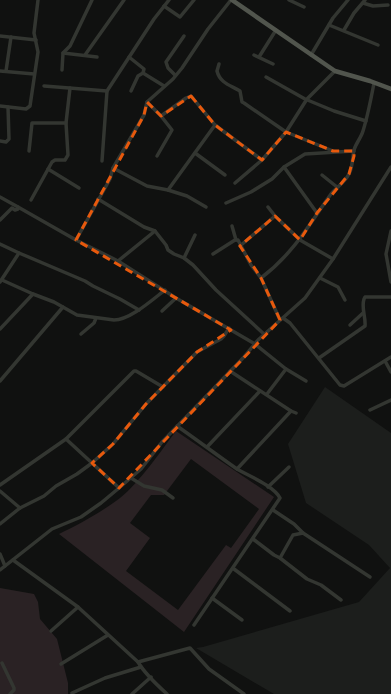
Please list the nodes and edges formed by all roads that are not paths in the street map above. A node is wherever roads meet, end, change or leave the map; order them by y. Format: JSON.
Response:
{"nodes":[{"id":1,"x":38,"y":0,"type":"edge"},
{"id":2,"x":92,"y":0,"type":"edge"},
{"id":3,"x":124,"y":0,"type":"edge"},
{"id":4,"x":169,"y":0,"type":"edge"},
{"id":5,"x":194,"y":0,"type":"edge"},
{"id":6,"x":232,"y":0,"type":"edge"},
{"id":7,"x":289,"y":0,"type":"edge"},
{"id":8,"x":348,"y":0,"type":"edge"},
{"id":9,"x":364,"y":2,"type":"edge"},
{"id":10,"x":388,"y":5,"type":"dead end"},
{"id":11,"x":164,"y":6,"type":"junction"},
{"id":12,"x":304,"y":7,"type":"dead end"},
{"id":13,"x":329,"y":25,"type":"junction"},
{"id":14,"x":276,"y":30,"type":"junction"},
{"id":15,"x":344,"y":30,"type":"junction"},
{"id":16,"x":0,"y":36,"type":"edge"},
{"id":17,"x":184,"y":36,"type":"dead end"},
{"id":18,"x":11,"y":37,"type":"junction"},
{"id":19,"x":36,"y":40,"type":"junction"},
{"id":20,"x":378,"y":44,"type":"dead end"},
{"id":21,"x":63,"y":53,"type":"junction"},
{"id":22,"x":85,"y":55,"type":"junction"},
{"id":23,"x":254,"y":55,"type":"dead end"},
{"id":24,"x":311,"y":55,"type":"junction"},
{"id":25,"x":97,"y":57,"type":"dead end"},
{"id":26,"x":259,"y":57,"type":"junction"},
{"id":27,"x":128,"y":58,"type":"junction"},
{"id":28,"x":219,"y":64,"type":"dead end"},
{"id":29,"x":272,"y":64,"type":"dead end"},
{"id":30,"x":62,"y":70,"type":"dead end"},
{"id":31,"x":0,"y":71,"type":"edge"},
{"id":32,"x":6,"y":71,"type":"junction"},
{"id":33,"x":336,"y":71,"type":"junction"},
{"id":34,"x":143,"y":72,"type":"junction"},
{"id":35,"x":34,"y":74,"type":"junction"},
{"id":36,"x":175,"y":76,"type":"junction"},
{"id":37,"x":266,"y":77,"type":"dead end"},
{"id":38,"x":374,"y":83,"type":"junction"},
{"id":39,"x":44,"y":86,"type":"dead end"},
{"id":40,"x":164,"y":86,"type":"junction"},
{"id":41,"x":70,"y":88,"type":"junction"},
{"id":42,"x":391,"y":90,"type":"edge"},
{"id":43,"x":107,"y":91,"type":"junction"},
{"id":44,"x":131,"y":91,"type":"dead end"},
{"id":45,"x":307,"y":99,"type":"junction"},
{"id":46,"x":147,"y":102,"type":"junction"},
{"id":47,"x":0,"y":106,"type":"edge"},
{"id":48,"x":8,"y":107,"type":"junction"},
{"id":49,"x":161,"y":116,"type":"junction"},
{"id":50,"x":366,"y":121,"type":"junction"},
{"id":51,"x":66,"y":123,"type":"junction"},
{"id":52,"x":215,"y":125,"type":"junction"},
{"id":53,"x":286,"y":132,"type":"junction"},
{"id":54,"x":0,"y":142,"type":"edge"},
{"id":55,"x":29,"y":151,"type":"dead end"},
{"id":56,"x":354,"y":151,"type":"junction"},
{"id":57,"x":333,"y":152,"type":"junction"},
{"id":58,"x":195,"y":153,"type":"junction"},
{"id":59,"x":156,"y":156,"type":"dead end"},
{"id":60,"x":262,"y":160,"type":"junction"},
{"id":61,"x":102,"y":161,"type":"dead end"},
{"id":62,"x":284,"y":167,"type":"junction"},
{"id":63,"x":391,"y":167,"type":"edge"},
{"id":64,"x":113,"y":168,"type":"junction"},
{"id":65,"x":48,"y":169,"type":"junction"},
{"id":66,"x":225,"y":175,"type":"dead end"},
{"id":67,"x":322,"y":175,"type":"dead end"},
{"id":68,"x":235,"y":183,"type":"dead end"},
{"id":69,"x":337,"y":187,"type":"junction"},
{"id":70,"x":79,"y":188,"type":"dead end"},
{"id":71,"x":168,"y":190,"type":"junction"},
{"id":72,"x":0,"y":197,"type":"edge"},
{"id":73,"x":98,"y":199,"type":"junction"},
{"id":74,"x":31,"y":200,"type":"dead end"},
{"id":75,"x":226,"y":203,"type":"dead end"},
{"id":76,"x":18,"y":207,"type":"junction"},
{"id":77,"x":206,"y":207,"type":"dead end"},
{"id":78,"x":268,"y":207,"type":"dead end"},
{"id":79,"x":317,"y":213,"type":"junction"},
{"id":80,"x":275,"y":216,"type":"junction"},
{"id":81,"x":0,"y":220,"type":"edge"},
{"id":82,"x":232,"y":226,"type":"dead end"},
{"id":83,"x":155,"y":231,"type":"junction"},
{"id":84,"x":391,"y":232,"type":"edge"},
{"id":85,"x":195,"y":235,"type":"dead end"},
{"id":86,"x":76,"y":240,"type":"junction"},
{"id":87,"x":236,"y":240,"type":"junction"},
{"id":88,"x":300,"y":240,"type":"junction"},
{"id":89,"x":0,"y":244,"type":"edge"},
{"id":90,"x":240,"y":246,"type":"junction"},
{"id":91,"x":19,"y":253,"type":"junction"},
{"id":92,"x":213,"y":254,"type":"dead end"},
{"id":93,"x":184,"y":258,"type":"junction"},
{"id":94,"x":333,"y":259,"type":"junction"},
{"id":95,"x":118,"y":262,"type":"junction"},
{"id":96,"x":261,"y":278,"type":"junction"},
{"id":97,"x":320,"y":278,"type":"junction"},
{"id":98,"x":1,"y":281,"type":"edge"},
{"id":99,"x":391,"y":281,"type":"edge"},
{"id":100,"x":165,"y":290,"type":"junction"},
{"id":101,"x":33,"y":294,"type":"junction"},
{"id":102,"x":391,"y":297,"type":"edge"},
{"id":103,"x":176,"y":298,"type":"junction"},
{"id":104,"x":345,"y":300,"type":"dead end"},
{"id":105,"x":63,"y":307,"type":"junction"},
{"id":106,"x":139,"y":310,"type":"junction"},
{"id":107,"x":162,"y":311,"type":"dead end"},
{"id":108,"x":363,"y":313,"type":"junction"},
{"id":109,"x":96,"y":318,"type":"junction"},
{"id":110,"x":282,"y":319,"type":"junction"},
{"id":111,"x":350,"y":325,"type":"dead end"},
{"id":112,"x":229,"y":328,"type":"junction"},
{"id":113,"x":0,"y":329,"type":"edge"},
{"id":114,"x":81,"y":334,"type":"dead end"},
{"id":115,"x":265,"y":335,"type":"junction"},
{"id":116,"x":255,"y":344,"type":"junction"},
{"id":117,"x":391,"y":357,"type":"edge"},
{"id":118,"x":319,"y":358,"type":"junction"},
{"id":119,"x":386,"y":361,"type":"junction"},
{"id":120,"x":286,"y":369,"type":"junction"},
{"id":121,"x":230,"y":371,"type":"junction"},
{"id":122,"x":391,"y":372,"type":"edge"},
{"id":123,"x":0,"y":381,"type":"edge"},
{"id":124,"x":306,"y":382,"type":"dead end"},
{"id":125,"x":163,"y":388,"type":"junction"},
{"id":126,"x":260,"y":391,"type":"junction"},
{"id":127,"x":267,"y":394,"type":"junction"},
{"id":128,"x":391,"y":400,"type":"edge"},
{"id":129,"x":370,"y":410,"type":"dead end"},
{"id":130,"x":291,"y":411,"type":"junction"},
{"id":131,"x":296,"y":413,"type":"dead end"},
{"id":132,"x":177,"y":426,"type":"junction"},
{"id":133,"x":66,"y":439,"type":"junction"},
{"id":134,"x":207,"y":447,"type":"junction"},
{"id":135,"x":92,"y":463,"type":"junction"},
{"id":136,"x":289,"y":467,"type":"dead end"},
{"id":137,"x":237,"y":469,"type":"junction"},
{"id":138,"x":131,"y":478,"type":"junction"},
{"id":139,"x":0,"y":485,"type":"edge"},
{"id":140,"x":268,"y":487,"type":"junction"},
{"id":141,"x":119,"y":488,"type":"junction"},
{"id":142,"x":0,"y":491,"type":"edge"},
{"id":143,"x":173,"y":498,"type":"dead end"},
{"id":144,"x":20,"y":508,"type":"junction"},
{"id":145,"x":273,"y":510,"type":"junction"},
{"id":146,"x":0,"y":524,"type":"edge"},
{"id":147,"x":303,"y":533,"type":"junction"},
{"id":148,"x":253,"y":539,"type":"junction"},
{"id":149,"x":0,"y":554,"type":"edge"},
{"id":150,"x":280,"y":558,"type":"junction"},
{"id":151,"x":13,"y":560,"type":"junction"},
{"id":152,"x":3,"y":568,"type":"edge"},
{"id":153,"x":234,"y":569,"type":"junction"},
{"id":154,"x":370,"y":577,"type":"dead end"},
{"id":155,"x":212,"y":598,"type":"junction"},
{"id":156,"x":342,"y":600,"type":"dead end"},
{"id":157,"x":78,"y":607,"type":"junction"},
{"id":158,"x":290,"y":611,"type":"dead end"},
{"id":159,"x":242,"y":620,"type":"dead end"},
{"id":160,"x":194,"y":625,"type":"dead end"},
{"id":161,"x":51,"y":631,"type":"dead end"},
{"id":162,"x":108,"y":635,"type":"junction"},
{"id":163,"x":138,"y":662,"type":"junction"},
{"id":164,"x":2,"y":664,"type":"dead end"},
{"id":165,"x":62,"y":664,"type":"dead end"},
{"id":166,"x":141,"y":667,"type":"junction"},
{"id":167,"x":150,"y":677,"type":"junction"},
{"id":168,"x":72,"y":693,"type":"dead end"},
{"id":169,"x":10,"y":694,"type":"edge"},
{"id":170,"x":132,"y":694,"type":"edge"},
{"id":171,"x":167,"y":694,"type":"edge"},
{"id":172,"x":244,"y":694,"type":"edge"}],
"edges":[{"from":1,"to":19,"type":"street"},
{"from":2,"to":21,"type":"street"},
{"from":3,"to":22,"type":"street"},
{"from":4,"to":11,"type":"street"},
{"from":5,"to":11,"type":"street"},
{"from":6,"to":14,"type":"main road"},
{"from":6,"to":36,"type":"street"},
{"from":7,"to":12,"type":"street"},
{"from":8,"to":13,"type":"street"},
{"from":9,"to":10,"type":"street"},
{"from":9,"to":15,"type":"street"},
{"from":11,"to":27,"type":"street"},
{"from":13,"to":15,"type":"street"},
{"from":13,"to":24,"type":"street"},
{"from":14,"to":24,"type":"main road"},
{"from":14,"to":26,"type":"street"},
{"from":15,"to":20,"type":"street"},
{"from":16,"to":18,"type":"street"},
{"from":17,"to":36,"type":"street"},
{"from":18,"to":19,"type":"street"},
{"from":18,"to":32,"type":"street"},
{"from":19,"to":35,"type":"street"},
{"from":21,"to":22,"type":"street"},
{"from":21,"to":30,"type":"street"},
{"from":22,"to":25,"type":"street"},
{"from":23,"to":26,"type":"street"},
{"from":24,"to":33,"type":"main road"},
{"from":26,"to":29,"type":"street"},
{"from":27,"to":34,"type":"street"},
{"from":27,"to":43,"type":"street"},
{"from":28,"to":53,"type":"street"},
{"from":31,"to":32,"type":"street"},
{"from":32,"to":35,"type":"street"},
{"from":33,"to":38,"type":"main road"},
{"from":33,"to":45,"type":"street"},
{"from":34,"to":40,"type":"street"},
{"from":34,"to":44,"type":"street"},
{"from":35,"to":48,"type":"street"},
{"from":36,"to":40,"type":"street"},
{"from":37,"to":45,"type":"street"},
{"from":38,"to":42,"type":"main road"},
{"from":38,"to":50,"type":"street"},
{"from":39,"to":41,"type":"street"},
{"from":40,"to":46,"type":"street"},
{"from":41,"to":43,"type":"street"},
{"from":41,"to":51,"type":"street"},
{"from":43,"to":61,"type":"street"},
{"from":45,"to":50,"type":"street"},
{"from":45,"to":53,"type":"street"},
{"from":46,"to":49,"type":"street"},
{"from":46,"to":64,"type":"street"},
{"from":47,"to":48,"type":"street"},
{"from":48,"to":54,"type":"street"},
{"from":49,"to":52,"type":"street"},
{"from":49,"to":59,"type":"street"},
{"from":50,"to":56,"type":"street"},
{"from":51,"to":55,"type":"street"},
{"from":51,"to":65,"type":"street"},
{"from":52,"to":58,"type":"street"},
{"from":52,"to":60,"type":"street"},
{"from":53,"to":57,"type":"street"},
{"from":53,"to":60,"type":"street"},
{"from":56,"to":57,"type":"street"},
{"from":56,"to":69,"type":"street"},
{"from":57,"to":62,"type":"street"},
{"from":58,"to":66,"type":"street"},
{"from":58,"to":71,"type":"street"},
{"from":60,"to":68,"type":"street"},
{"from":62,"to":75,"type":"street"},
{"from":62,"to":79,"type":"street"},
{"from":63,"to":94,"type":"street"},
{"from":64,"to":71,"type":"street"},
{"from":64,"to":73,"type":"street"},
{"from":65,"to":70,"type":"street"},
{"from":65,"to":74,"type":"street"},
{"from":67,"to":69,"type":"street"},
{"from":69,"to":79,"type":"street"},
{"from":71,"to":77,"type":"street"},
{"from":72,"to":76,"type":"street"},
{"from":73,"to":83,"type":"street"},
{"from":73,"to":86,"type":"street"},
{"from":76,"to":81,"type":"street"},
{"from":76,"to":86,"type":"street"},
{"from":78,"to":80,"type":"street"},
{"from":79,"to":88,"type":"street"},
{"from":80,"to":88,"type":"street"},
{"from":80,"to":90,"type":"street"},
{"from":82,"to":87,"type":"street"},
{"from":83,"to":93,"type":"street"},
{"from":83,"to":95,"type":"street"},
{"from":84,"to":99,"type":"street"},
{"from":85,"to":93,"type":"street"},
{"from":86,"to":95,"type":"street"},
{"from":87,"to":90,"type":"street"},
{"from":87,"to":92,"type":"street"},
{"from":88,"to":94,"type":"street"},
{"from":88,"to":96,"type":"street"},
{"from":89,"to":91,"type":"street"},
{"from":90,"to":96,"type":"street"},
{"from":91,"to":98,"type":"street"},
{"from":91,"to":106,"type":"street"},
{"from":93,"to":115,"type":"street"},
{"from":94,"to":97,"type":"street"},
{"from":95,"to":100,"type":"street"},
{"from":96,"to":110,"type":"street"},
{"from":97,"to":104,"type":"street"},
{"from":97,"to":110,"type":"street"},
{"from":98,"to":101,"type":"street"},
{"from":100,"to":103,"type":"street"},
{"from":100,"to":106,"type":"street"},
{"from":101,"to":105,"type":"street"},
{"from":101,"to":113,"type":"street"},
{"from":102,"to":108,"type":"street"},
{"from":103,"to":107,"type":"street"},
{"from":103,"to":112,"type":"street"},
{"from":105,"to":109,"type":"street"},
{"from":105,"to":123,"type":"street"},
{"from":106,"to":109,"type":"street"},
{"from":108,"to":111,"type":"street"},
{"from":108,"to":118,"type":"street"},
{"from":109,"to":114,"type":"street"},
{"from":110,"to":115,"type":"street"},
{"from":110,"to":118,"type":"street"},
{"from":112,"to":116,"type":"street"},
{"from":112,"to":125,"type":"street"},
{"from":115,"to":116,"type":"street"},
{"from":116,"to":120,"type":"street"},
{"from":116,"to":121,"type":"street"},
{"from":117,"to":119,"type":"street"},
{"from":118,"to":119,"type":"street"},
{"from":119,"to":122,"type":"street"},
{"from":120,"to":124,"type":"street"},
{"from":120,"to":127,"type":"street"},
{"from":121,"to":126,"type":"street"},
{"from":121,"to":132,"type":"street"},
{"from":125,"to":133,"type":"street"},
{"from":125,"to":135,"type":"street"},
{"from":126,"to":127,"type":"street"},
{"from":126,"to":134,"type":"street"},
{"from":127,"to":130,"type":"street"},
{"from":128,"to":129,"type":"street"},
{"from":130,"to":131,"type":"street"},
{"from":130,"to":137,"type":"street"},
{"from":132,"to":134,"type":"street"},
{"from":132,"to":138,"type":"street"},
{"from":133,"to":135,"type":"street"},
{"from":133,"to":139,"type":"street"},
{"from":134,"to":137,"type":"street"},
{"from":135,"to":141,"type":"street"},
{"from":135,"to":144,"type":"street"},
{"from":136,"to":140,"type":"street"},
{"from":137,"to":140,"type":"street"},
{"from":138,"to":141,"type":"street"},
{"from":138,"to":143,"type":"street"},
{"from":140,"to":145,"type":"street"},
{"from":141,"to":151,"type":"street"},
{"from":142,"to":144,"type":"street"},
{"from":144,"to":146,"type":"street"},
{"from":145,"to":147,"type":"street"},
{"from":145,"to":148,"type":"street"},
{"from":147,"to":150,"type":"street"},
{"from":147,"to":154,"type":"street"},
{"from":148,"to":150,"type":"street"},
{"from":148,"to":153,"type":"street"},
{"from":149,"to":152,"type":"street"},
{"from":150,"to":156,"type":"street"},
{"from":151,"to":152,"type":"street"},
{"from":151,"to":157,"type":"street"},
{"from":153,"to":155,"type":"street"},
{"from":153,"to":158,"type":"street"},
{"from":155,"to":159,"type":"street"},
{"from":155,"to":160,"type":"street"},
{"from":157,"to":161,"type":"street"},
{"from":157,"to":162,"type":"street"},
{"from":162,"to":163,"type":"street"},
{"from":162,"to":165,"type":"street"},
{"from":163,"to":166,"type":"street"},
{"from":163,"to":172,"type":"street"},
{"from":164,"to":169,"type":"street"},
{"from":166,"to":167,"type":"street"},
{"from":166,"to":168,"type":"street"},
{"from":167,"to":170,"type":"street"},
{"from":167,"to":171,"type":"street"}]}
